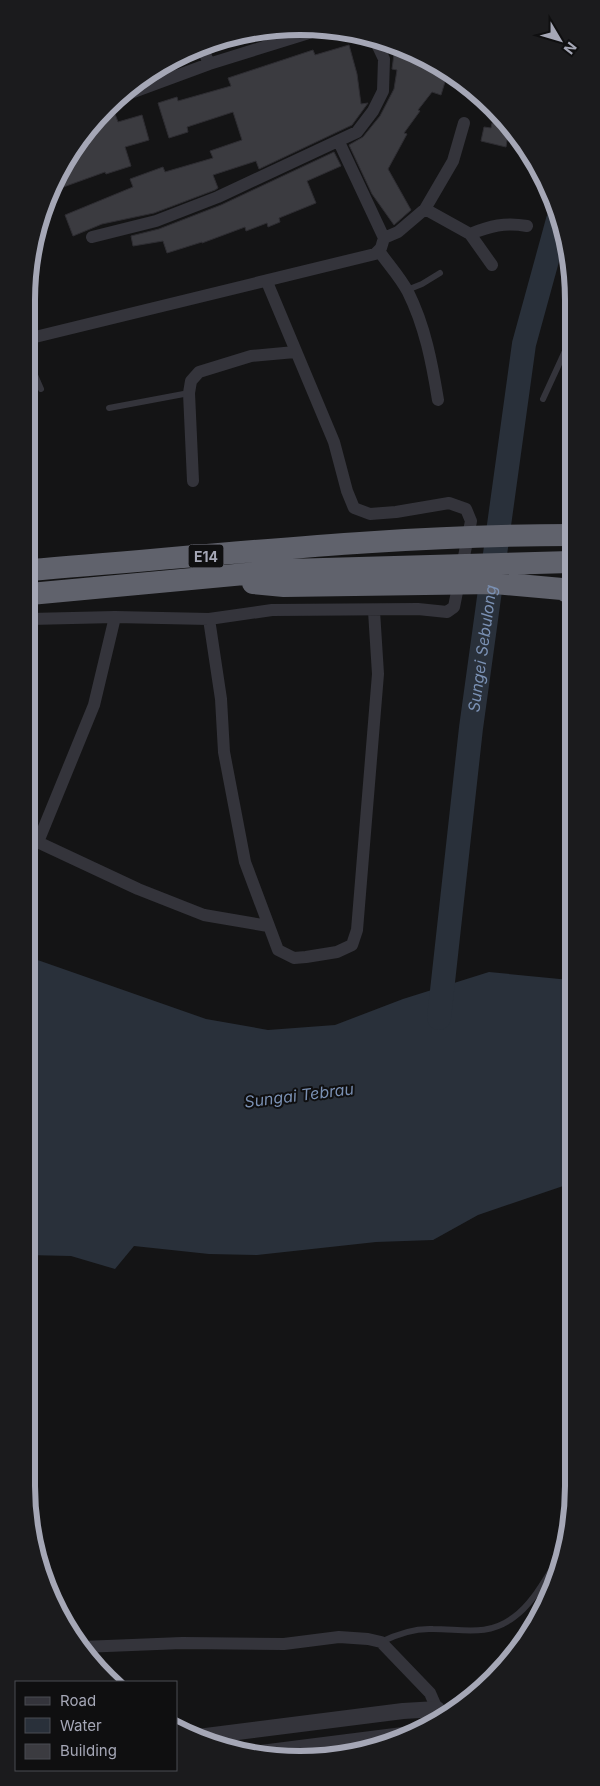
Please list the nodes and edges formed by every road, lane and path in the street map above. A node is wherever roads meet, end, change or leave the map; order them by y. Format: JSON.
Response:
{"nodes":[{"id":1,"x":286,"y":36,"type":"edge"},
{"id":2,"x":378,"y":47,"type":"edge"},
{"id":3,"x":204,"y":53,"type":"edge"},
{"id":4,"x":208,"y":64,"type":"junction"},
{"id":5,"x":140,"y":90,"type":"edge"},
{"id":6,"x":464,"y":123,"type":"dead end"},
{"id":7,"x":339,"y":142,"type":"junction"},
{"id":8,"x":425,"y":209,"type":"junction"},
{"id":9,"x":527,"y":226,"type":"dead end"},
{"id":10,"x":470,"y":234,"type":"junction"},
{"id":11,"x":92,"y":237,"type":"dead end"},
{"id":12,"x":384,"y":238,"type":"junction"},
{"id":13,"x":379,"y":251,"type":"junction"},
{"id":14,"x":492,"y":264,"type":"dead end"},
{"id":15,"x":440,"y":273,"type":"dead end"},
{"id":16,"x":267,"y":282,"type":"junction"},
{"id":17,"x":407,"y":290,"type":"junction"},
{"id":18,"x":35,"y":337,"type":"edge"},
{"id":19,"x":565,"y":351,"type":"edge"},
{"id":20,"x":295,"y":352,"type":"junction"},
{"id":21,"x":35,"y":375,"type":"edge"},
{"id":22,"x":41,"y":389,"type":"dead end"},
{"id":23,"x":189,"y":393,"type":"junction"},
{"id":24,"x":543,"y":399,"type":"dead end"},
{"id":25,"x":438,"y":400,"type":"dead end"},
{"id":26,"x":109,"y":408,"type":"dead end"},
{"id":27,"x":193,"y":481,"type":"dead end"},
{"id":28,"x":565,"y":535,"type":"edge"},
{"id":29,"x":565,"y":562,"type":"edge"},
{"id":30,"x":35,"y":570,"type":"edge"},
{"id":31,"x":204,"y":578,"type":"junction"},
{"id":32,"x":565,"y":592,"type":"edge"},
{"id":33,"x":35,"y":594,"type":"edge"},
{"id":34,"x":374,"y":611,"type":"junction"},
{"id":35,"x":115,"y":617,"type":"junction"},
{"id":36,"x":35,"y":619,"type":"edge"},
{"id":37,"x":209,"y":619,"type":"junction"},
{"id":38,"x":35,"y":836,"type":"edge"},
{"id":39,"x":35,"y":841,"type":"edge"},
{"id":40,"x":268,"y":926,"type":"junction"},
{"id":41,"x":552,"y":1568,"type":"edge"},
{"id":42,"x":381,"y":1642,"type":"junction"},
{"id":43,"x":90,"y":1647,"type":"edge"},
{"id":44,"x":436,"y":1712,"type":"edge"},
{"id":45,"x":434,"y":1714,"type":"edge"},
{"id":46,"x":211,"y":1735,"type":"edge"},
{"id":47,"x":384,"y":1737,"type":"edge"},
{"id":48,"x":284,"y":1750,"type":"edge"}],
"edges":[{"from":1,"to":4,"type":"street"},
{"from":2,"to":7,"type":"street"},
{"from":3,"to":4,"type":"street"},
{"from":4,"to":5,"type":"street"},
{"from":6,"to":8,"type":"street"},
{"from":7,"to":11,"type":"street"},
{"from":7,"to":12,"type":"street"},
{"from":8,"to":10,"type":"street"},
{"from":8,"to":12,"type":"street"},
{"from":9,"to":10,"type":"street"},
{"from":10,"to":14,"type":"street"},
{"from":12,"to":13,"type":"street"},
{"from":13,"to":16,"type":"street"},
{"from":13,"to":17,"type":"street"},
{"from":15,"to":17,"type":"lane"},
{"from":16,"to":18,"type":"street"},
{"from":16,"to":20,"type":"street"},
{"from":17,"to":25,"type":"street"},
{"from":19,"to":24,"type":"lane"},
{"from":20,"to":23,"type":"street"},
{"from":20,"to":34,"type":"street"},
{"from":21,"to":22,"type":"lane"},
{"from":23,"to":26,"type":"lane"},
{"from":23,"to":27,"type":"street"},
{"from":28,"to":30,"type":"highway","number":"E14"},
{"from":29,"to":31,"type":"highway","number":"E14"},
{"from":31,"to":32,"type":"highway"},
{"from":31,"to":33,"type":"highway","number":"E14"},
{"from":34,"to":37,"type":"street"},
{"from":34,"to":40,"type":"street"},
{"from":35,"to":36,"type":"street"},
{"from":35,"to":37,"type":"street"},
{"from":35,"to":38,"type":"street"},
{"from":37,"to":40,"type":"street"},
{"from":39,"to":40,"type":"street"},
{"from":41,"to":42,"type":"lane"},
{"from":42,"to":43,"type":"street"},
{"from":42,"to":44,"type":"street"},
{"from":45,"to":46,"type":"street"},
{"from":47,"to":48,"type":"street"}]}
